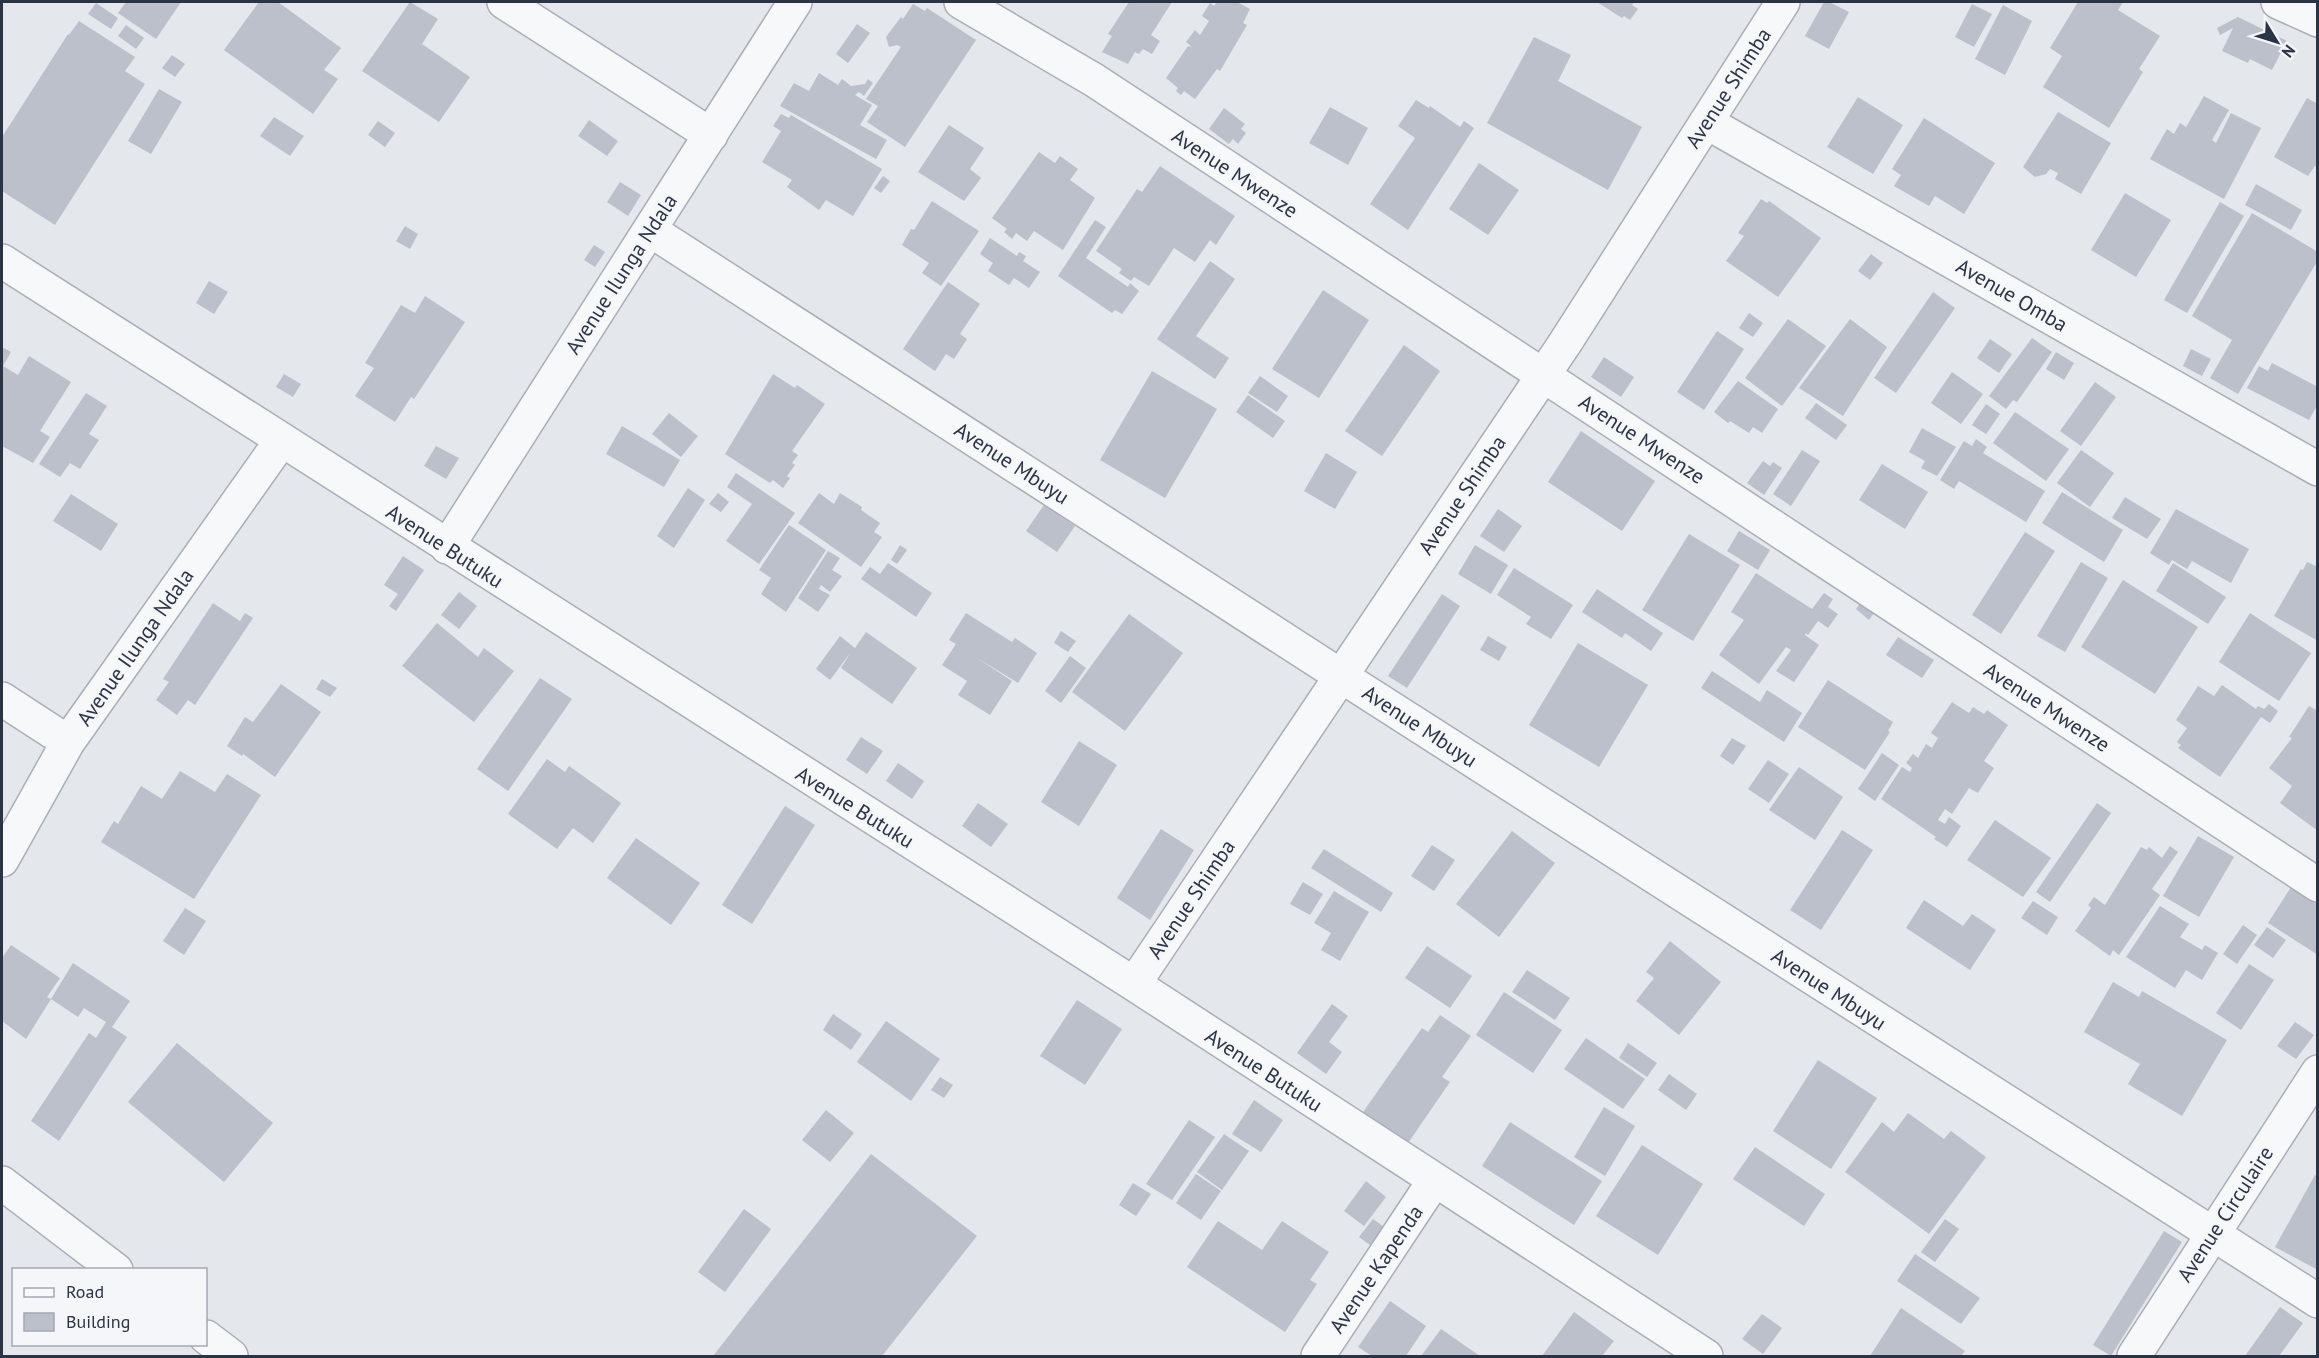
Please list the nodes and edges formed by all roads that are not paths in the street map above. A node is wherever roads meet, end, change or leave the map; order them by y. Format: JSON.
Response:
{"nodes":[{"id":1,"x":504,"y":2,"type":"edge"},
{"id":2,"x":795,"y":2,"type":"edge"},
{"id":3,"x":961,"y":2,"type":"edge"},
{"id":4,"x":1784,"y":2,"type":"edge"},
{"id":5,"x":2278,"y":2,"type":"edge"},
{"id":6,"x":2318,"y":20,"type":"edge"},
{"id":7,"x":1706,"y":122,"type":"junction"},
{"id":8,"x":711,"y":135,"type":"junction"},
{"id":9,"x":650,"y":230,"type":"junction"},
{"id":10,"x":2,"y":261,"type":"edge"},
{"id":11,"x":1544,"y":374,"type":"junction"},
{"id":12,"x":280,"y":441,"type":"junction"},
{"id":13,"x":2318,"y":469,"type":"edge"},
{"id":14,"x":447,"y":547,"type":"junction"},
{"id":15,"x":1341,"y":676,"type":"junction"},
{"id":16,"x":2,"y":699,"type":"edge"},
{"id":17,"x":68,"y":742,"type":"junction"},
{"id":18,"x":2,"y":860,"type":"edge"},
{"id":19,"x":2318,"y":885,"type":"edge"},
{"id":20,"x":1134,"y":984,"type":"junction"},
{"id":21,"x":2318,"y":1072,"type":"edge"},
{"id":22,"x":1434,"y":1181,"type":"junction"},
{"id":23,"x":2,"y":1183,"type":"edge"},
{"id":24,"x":2201,"y":1227,"type":"junction"},
{"id":25,"x":115,"y":1268,"type":"edge"},
{"id":26,"x":2318,"y":1301,"type":"edge"},
{"id":27,"x":207,"y":1338,"type":"edge"},
{"id":28,"x":231,"y":1356,"type":"edge"},
{"id":29,"x":1318,"y":1356,"type":"edge"},
{"id":30,"x":1706,"y":1356,"type":"edge"},
{"id":31,"x":2134,"y":1356,"type":"edge"}],
"edges":[{"from":1,"to":8,"type":"street"},
{"from":2,"to":8,"type":"street","name":"Avenue Ilunga Ndala"},
{"from":3,"to":11,"type":"street","name":"Avenue Mwenze"},
{"from":4,"to":7,"type":"street","name":"Avenue Shimba"},
{"from":5,"to":6,"type":"street"},
{"from":7,"to":11,"type":"street","name":"Avenue Shimba"},
{"from":7,"to":13,"type":"street","name":"Avenue Omba"},
{"from":8,"to":9,"type":"street","name":"Avenue Ilunga Ndala"},
{"from":9,"to":14,"type":"street","name":"Avenue Ilunga Ndala"},
{"from":9,"to":15,"type":"street","name":"Avenue Mbuyu"},
{"from":10,"to":12,"type":"street","name":"Avenue Butuku"},
{"from":11,"to":15,"type":"street","name":"Avenue Shimba"},
{"from":11,"to":19,"type":"street","name":"Avenue Mwenze"},
{"from":12,"to":14,"type":"street","name":"Avenue Butuku"},
{"from":12,"to":17,"type":"street","name":"Avenue Ilunga Ndala"},
{"from":14,"to":20,"type":"street","name":"Avenue Butuku"},
{"from":15,"to":20,"type":"street","name":"Avenue Shimba"},
{"from":15,"to":24,"type":"street","name":"Avenue Mbuyu"},
{"from":16,"to":17,"type":"street"},
{"from":17,"to":18,"type":"street","name":"Avenue Ilunga Ndala"},
{"from":20,"to":22,"type":"street","name":"Avenue Butuku"},
{"from":21,"to":24,"type":"street","name":"Avenue Circulaire"},
{"from":22,"to":29,"type":"street","name":"Avenue Kapenda"},
{"from":22,"to":30,"type":"street","name":"Avenue Butuku"},
{"from":23,"to":25,"type":"street"},
{"from":24,"to":26,"type":"street","name":"Avenue Mbuyu"},
{"from":24,"to":31,"type":"street","name":"Avenue Circulaire"},
{"from":27,"to":28,"type":"street"}]}
